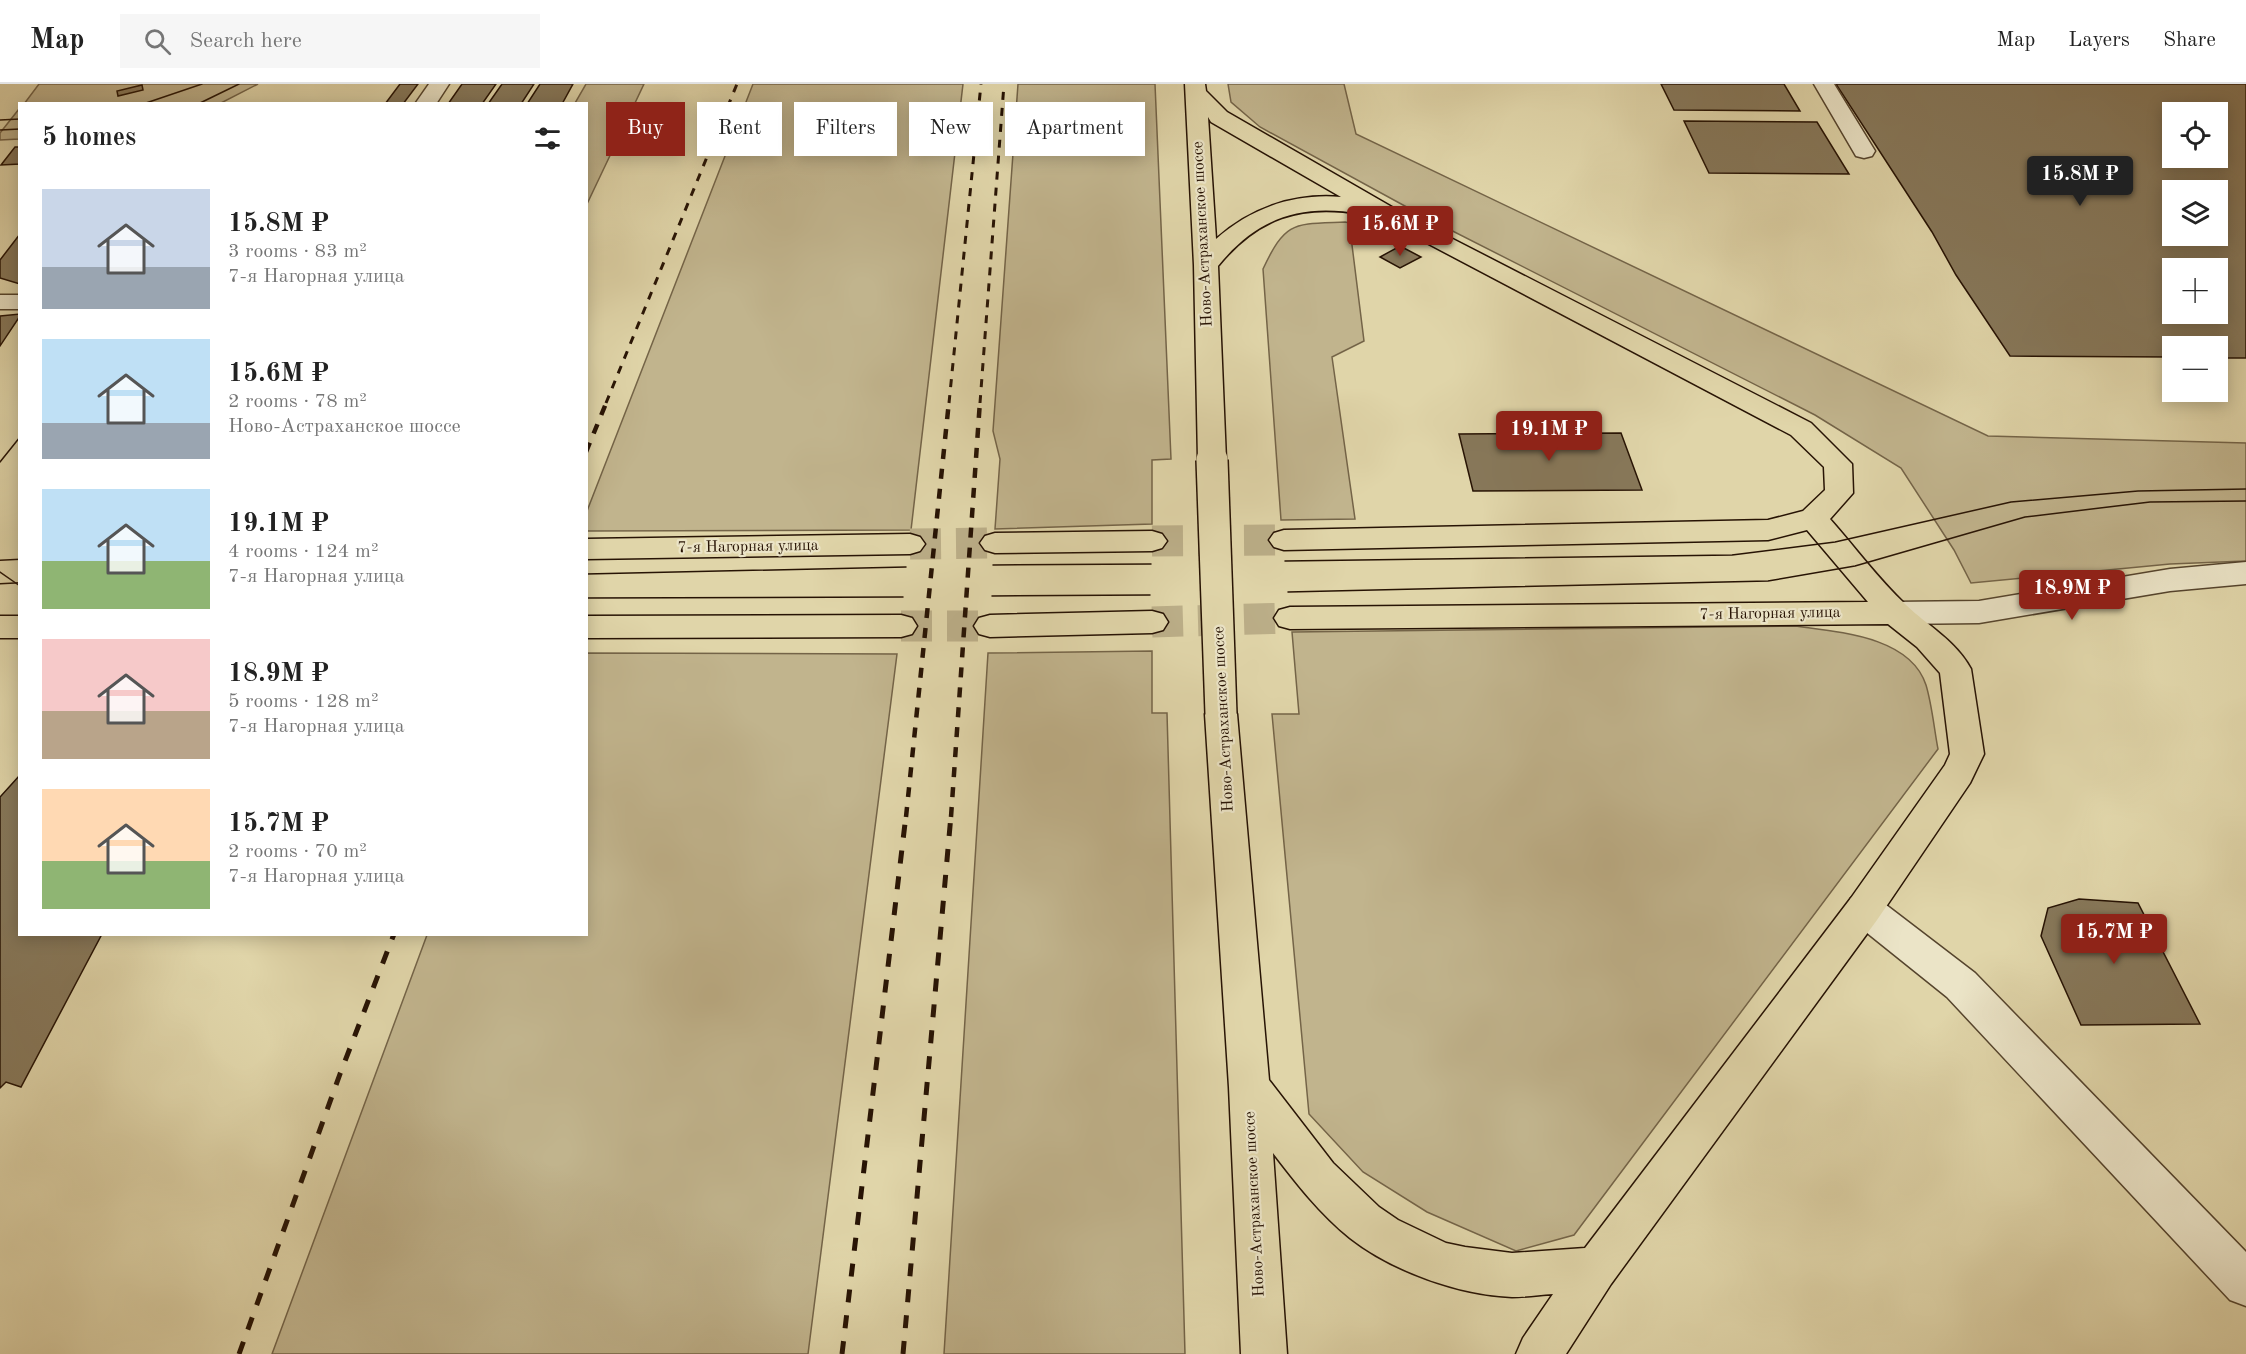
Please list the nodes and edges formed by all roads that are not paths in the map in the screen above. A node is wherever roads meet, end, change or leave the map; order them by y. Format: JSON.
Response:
{"nodes":[{"id":1,"x":439,"y":84,"type":"edge"},
{"id":2,"x":1824,"y":84,"type":"edge"},
{"id":3,"x":1196,"y":89,"type":"edge"},
{"id":4,"x":426,"y":102,"type":"edge"},
{"id":5,"x":1864,"y":151,"type":"dead end"},
{"id":6,"x":1396,"y":219,"type":"junction"},
{"id":7,"x":1206,"y":264,"type":"junction"},
{"id":8,"x":0,"y":302,"type":"edge"},
{"id":9,"x":18,"y":302,"type":"edge"},
{"id":10,"x":1813,"y":518,"type":"junction"},
{"id":11,"x":1284,"y":540,"type":"tunnel mouth"},
{"id":12,"x":1152,"y":541,"type":"tunnel mouth"},
{"id":13,"x":995,"y":543,"type":"tunnel mouth"},
{"id":14,"x":910,"y":544,"type":"tunnel mouth"},
{"id":15,"x":588,"y":549,"type":"edge"},
{"id":16,"x":18,"y":571,"type":"edge"},
{"id":17,"x":0,"y":572,"type":"edge"},
{"id":18,"x":2246,"y":573,"type":"edge"},
{"id":19,"x":1895,"y":613,"type":"junction"},
{"id":20,"x":1290,"y":618,"type":"tunnel mouth"},
{"id":21,"x":1152,"y":622,"type":"tunnel mouth"},
{"id":22,"x":901,"y":626,"type":"tunnel mouth"},
{"id":23,"x":990,"y":626,"type":"tunnel mouth"},
{"id":24,"x":0,"y":627,"type":"edge"},
{"id":25,"x":18,"y":627,"type":"edge"},
{"id":26,"x":588,"y":627,"type":"edge"},
{"id":27,"x":1864,"y":909,"type":"junction"},
{"id":28,"x":1249,"y":1087,"type":"junction"},
{"id":29,"x":1596,"y":1269,"type":"junction"},
{"id":30,"x":2246,"y":1284,"type":"edge"},
{"id":31,"x":1264,"y":1354,"type":"edge"},
{"id":32,"x":1539,"y":1354,"type":"edge"}],
"edges":[{"from":1,"to":4,"type":"street"},
{"from":2,"to":5,"type":"street"},
{"from":3,"to":6,"type":"main road"},
{"from":3,"to":7,"type":"main road","name":"Ново-Астраханское шоссе"},
{"from":6,"to":7,"type":"main road"},
{"from":6,"to":10,"type":"main road"},
{"from":7,"to":28,"type":"main road","name":"Ново-Астраханское шоссе","bridge":true},
{"from":8,"to":9,"type":"street"},
{"from":10,"to":11,"type":"main road"},
{"from":10,"to":19,"type":"main road"},
{"from":12,"to":13,"type":"main road"},
{"from":14,"to":15,"type":"main road","name":"7-я Нагорная улица"},
{"from":16,"to":17,"type":"main road"},
{"from":18,"to":19,"type":"street","name":"7-я Нагорная улица"},
{"from":19,"to":20,"type":"main road","name":"7-я Нагорная улица"},
{"from":19,"to":27,"type":"main road"},
{"from":21,"to":23,"type":"main road"},
{"from":22,"to":26,"type":"main road"},
{"from":24,"to":25,"type":"main road"},
{"from":27,"to":29,"type":"main road"},
{"from":27,"to":30,"type":"street"},
{"from":28,"to":29,"type":"main road"},
{"from":28,"to":31,"type":"main road","name":"Ново-Астраханское шоссе"},
{"from":29,"to":32,"type":"main road"}]}
